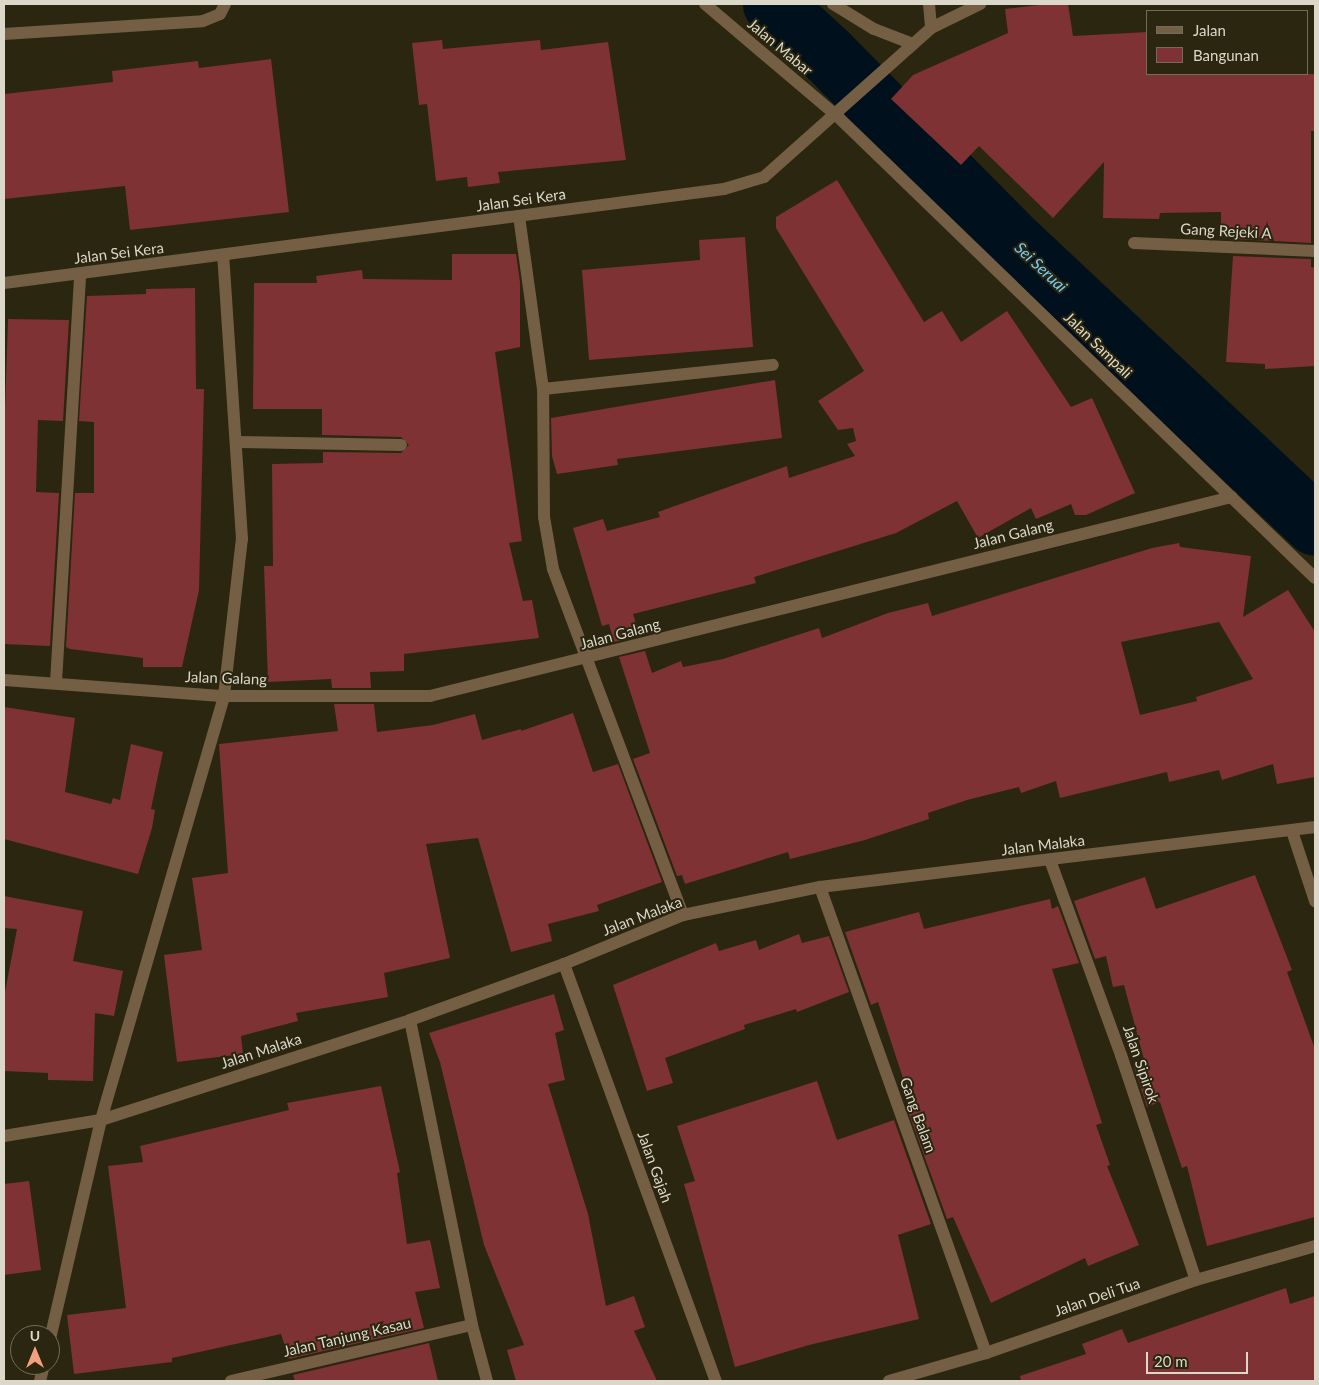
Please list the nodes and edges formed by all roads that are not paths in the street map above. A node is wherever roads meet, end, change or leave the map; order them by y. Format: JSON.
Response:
{"nodes":[{"id":1,"x":225,"y":4,"type":"edge"},
{"id":2,"x":705,"y":4,"type":"edge"},
{"id":3,"x":833,"y":4,"type":"edge"},
{"id":4,"x":929,"y":4,"type":"edge"},
{"id":5,"x":980,"y":4,"type":"edge"},
{"id":6,"x":931,"y":28,"type":"junction"},
{"id":7,"x":4,"y":34,"type":"edge"},
{"id":8,"x":908,"y":48,"type":"junction"},
{"id":9,"x":840,"y":111,"type":"junction"},
{"id":10,"x":519,"y":216,"type":"junction"},
{"id":11,"x":1134,"y":243,"type":"dead end"},
{"id":12,"x":1315,"y":251,"type":"edge"},
{"id":13,"x":223,"y":256,"type":"junction"},
{"id":14,"x":80,"y":274,"type":"junction"},
{"id":15,"x":4,"y":283,"type":"edge"},
{"id":16,"x":773,"y":365,"type":"dead end"},
{"id":17,"x":543,"y":389,"type":"junction"},
{"id":18,"x":236,"y":442,"type":"junction"},
{"id":19,"x":401,"y":445,"type":"dead end"},
{"id":20,"x":1232,"y":497,"type":"junction"},
{"id":21,"x":1315,"y":578,"type":"edge"},
{"id":22,"x":586,"y":660,"type":"junction"},
{"id":23,"x":4,"y":680,"type":"edge"},
{"id":24,"x":56,"y":682,"type":"junction"},
{"id":25,"x":224,"y":696,"type":"junction"},
{"id":26,"x":1315,"y":827,"type":"edge"},
{"id":27,"x":1292,"y":831,"type":"junction"},
{"id":28,"x":1050,"y":860,"type":"junction"},
{"id":29,"x":820,"y":887,"type":"junction"},
{"id":30,"x":1315,"y":901,"type":"edge"},
{"id":31,"x":683,"y":915,"type":"junction"},
{"id":32,"x":564,"y":964,"type":"junction"},
{"id":33,"x":410,"y":1020,"type":"junction"},
{"id":34,"x":101,"y":1120,"type":"junction"},
{"id":35,"x":4,"y":1136,"type":"edge"},
{"id":36,"x":1315,"y":1246,"type":"edge"},
{"id":37,"x":1196,"y":1280,"type":"junction"},
{"id":38,"x":53,"y":1325,"type":"edge"},
{"id":39,"x":472,"y":1325,"type":"junction"},
{"id":40,"x":986,"y":1353,"type":"junction"},
{"id":41,"x":251,"y":1379,"type":"edge"},
{"id":42,"x":231,"y":1381,"type":"edge"},
{"id":43,"x":487,"y":1381,"type":"edge"},
{"id":44,"x":716,"y":1381,"type":"edge"},
{"id":45,"x":889,"y":1381,"type":"edge"}],
"edges":[{"from":1,"to":7,"type":"street"},
{"from":2,"to":9,"type":"street","name":"Jalan Mabar"},
{"from":3,"to":8,"type":"street"},
{"from":4,"to":6,"type":"street"},
{"from":5,"to":6,"type":"street","name":"Jalan Sei Kera"},
{"from":6,"to":8,"type":"street","name":"Jalan Sei Kera"},
{"from":8,"to":9,"type":"street","name":"Jalan Sei Kera"},
{"from":9,"to":10,"type":"street","name":"Jalan Sei Kera"},
{"from":9,"to":20,"type":"street","name":"Jalan Sampali"},
{"from":10,"to":13,"type":"street","name":"Jalan Sei Kera"},
{"from":10,"to":17,"type":"street"},
{"from":11,"to":12,"type":"street","name":"Gang Rejeki A"},
{"from":13,"to":14,"type":"street","name":"Jalan Sei Kera"},
{"from":13,"to":18,"type":"street"},
{"from":14,"to":15,"type":"street","name":"Jalan Sei Kera"},
{"from":14,"to":24,"type":"street"},
{"from":16,"to":17,"type":"street"},
{"from":17,"to":22,"type":"street"},
{"from":18,"to":19,"type":"street"},
{"from":18,"to":25,"type":"street"},
{"from":20,"to":21,"type":"street","name":"Jalan Sampali"},
{"from":20,"to":22,"type":"street","name":"Jalan Galang"},
{"from":22,"to":25,"type":"street","name":"Jalan Galang"},
{"from":22,"to":31,"type":"street"},
{"from":23,"to":24,"type":"street","name":"Jalan Galang"},
{"from":24,"to":25,"type":"street","name":"Jalan Galang"},
{"from":25,"to":34,"type":"street"},
{"from":26,"to":27,"type":"street","name":"Jalan Malaka"},
{"from":27,"to":28,"type":"street","name":"Jalan Malaka"},
{"from":27,"to":30,"type":"street"},
{"from":28,"to":29,"type":"street","name":"Jalan Malaka"},
{"from":28,"to":37,"type":"street","name":"Jalan Sipirok"},
{"from":29,"to":31,"type":"street","name":"Jalan Malaka"},
{"from":29,"to":40,"type":"street","name":"Gang Balam"},
{"from":31,"to":32,"type":"street","name":"Jalan Malaka"},
{"from":32,"to":33,"type":"street","name":"Jalan Malaka"},
{"from":32,"to":44,"type":"street","name":"Jalan Gajah"},
{"from":33,"to":34,"type":"street","name":"Jalan Malaka"},
{"from":33,"to":39,"type":"street"},
{"from":34,"to":35,"type":"street","name":"Jalan Malaka"},
{"from":34,"to":38,"type":"street"},
{"from":36,"to":37,"type":"street","name":"Jalan Deli Tua"},
{"from":37,"to":40,"type":"street","name":"Jalan Deli Tua"},
{"from":39,"to":41,"type":"street","name":"Jalan Tanjung Kasau"},
{"from":39,"to":43,"type":"street"},
{"from":40,"to":45,"type":"street","name":"Jalan Deli Tua"},
{"from":41,"to":42,"type":"street","name":"Jalan Tanjung Kasau"}]}
